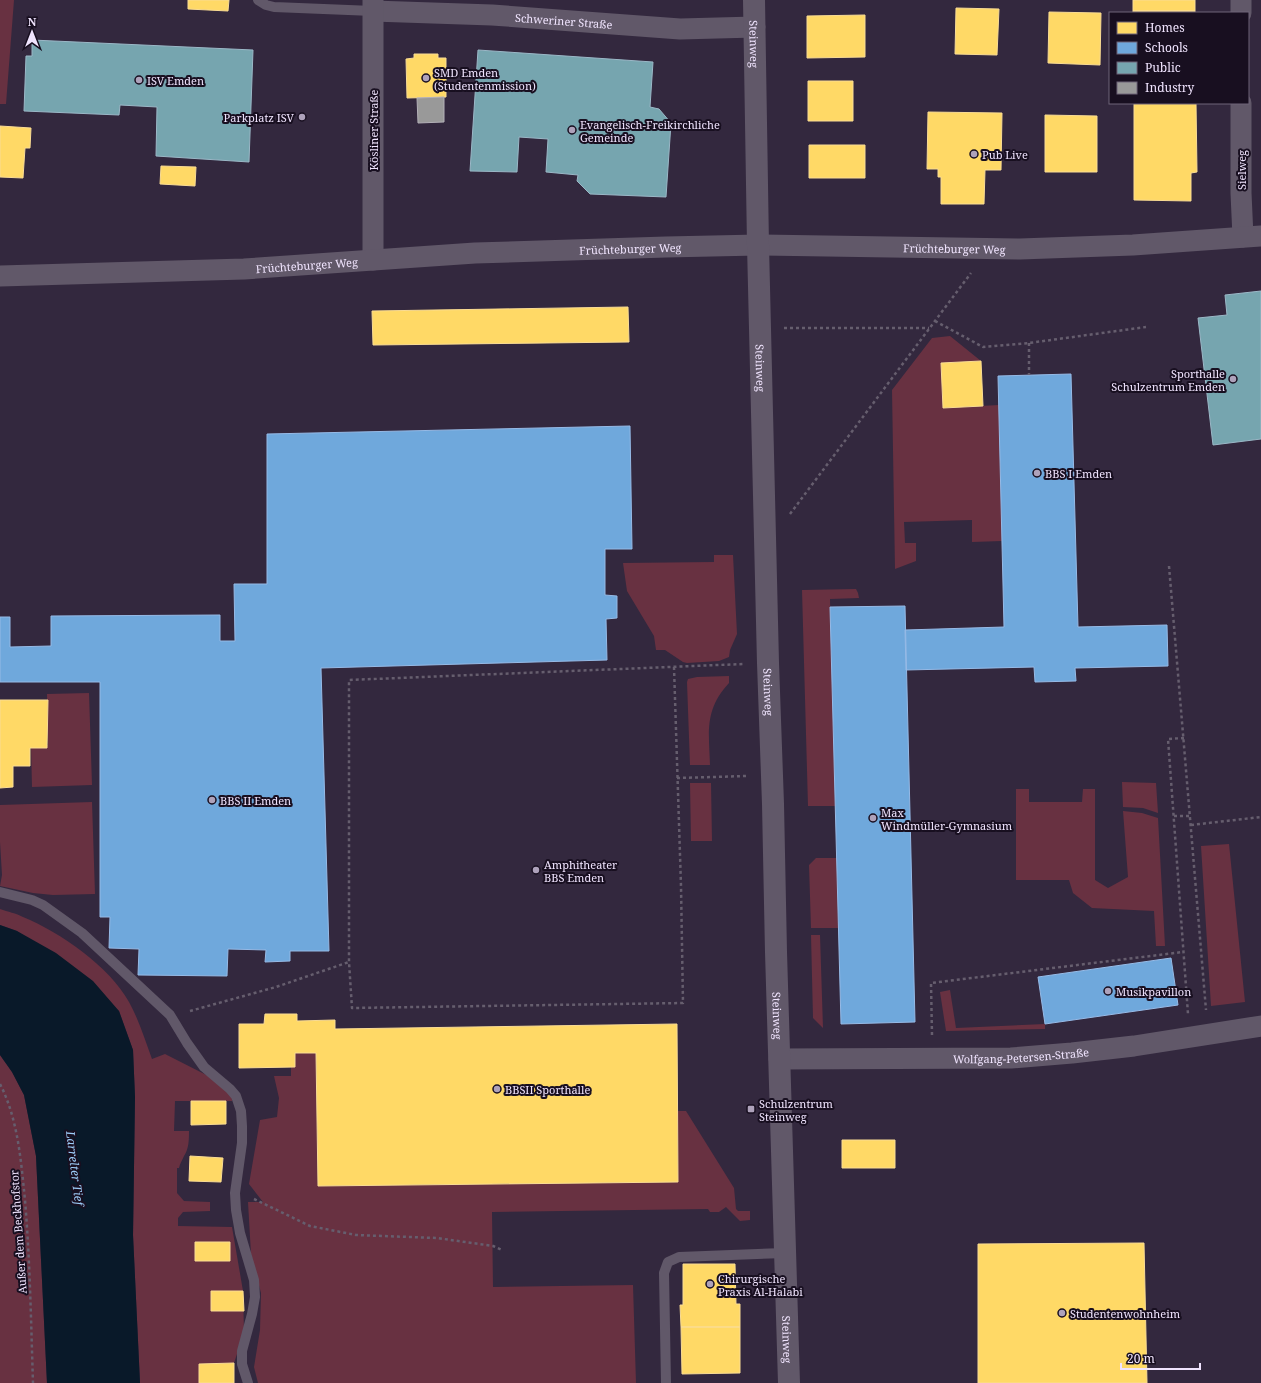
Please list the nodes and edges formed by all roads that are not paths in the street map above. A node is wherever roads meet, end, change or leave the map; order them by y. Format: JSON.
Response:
{"nodes":[{"id":1,"x":258,"y":0,"type":"edge"},
{"id":2,"x":754,"y":0,"type":"edge"},
{"id":3,"x":1241,"y":0,"type":"edge"},
{"id":4,"x":373,"y":5,"type":"edge"},
{"id":5,"x":1241,"y":12,"type":"edge"},
{"id":6,"x":755,"y":27,"type":"junction"},
{"id":7,"x":1241,"y":104,"type":"edge"},
{"id":8,"x":1252,"y":237,"type":"edge"},
{"id":9,"x":758,"y":245,"type":"junction"},
{"id":10,"x":373,"y":260,"type":"junction"},
{"id":11,"x":0,"y":276,"type":"edge"},
{"id":12,"x":0,"y":892,"type":"edge"},
{"id":13,"x":1261,"y":1026,"type":"edge"},
{"id":14,"x":779,"y":1059,"type":"junction"},
{"id":15,"x":785,"y":1254,"type":"junction"},
{"id":16,"x":248,"y":1383,"type":"edge"},
{"id":17,"x":666,"y":1383,"type":"edge"},
{"id":18,"x":788,"y":1383,"type":"edge"}],
"edges":[{"from":1,"to":4,"type":"lane"},
{"from":2,"to":6,"type":"street","name":"Steinweg"},
{"from":3,"to":5,"type":"street"},
{"from":4,"to":6,"type":"street","name":"Schweriner Straße"},
{"from":4,"to":10,"type":"street","name":"Kösliner Straße"},
{"from":6,"to":9,"type":"street","name":"Steinweg"},
{"from":7,"to":8,"type":"street","name":"Sielweg"},
{"from":8,"to":9,"type":"street","name":"Früchteburger Weg"},
{"from":9,"to":10,"type":"street","name":"Früchteburger Weg"},
{"from":9,"to":14,"type":"street","name":"Steinweg"},
{"from":10,"to":11,"type":"street","name":"Früchteburger Weg"},
{"from":12,"to":16,"type":"lane"},
{"from":13,"to":14,"type":"street","name":"Wolfgang-Petersen-Straße"},
{"from":14,"to":15,"type":"street","name":"Steinweg"},
{"from":15,"to":17,"type":"lane"},
{"from":15,"to":18,"type":"street","name":"Steinweg"}]}
